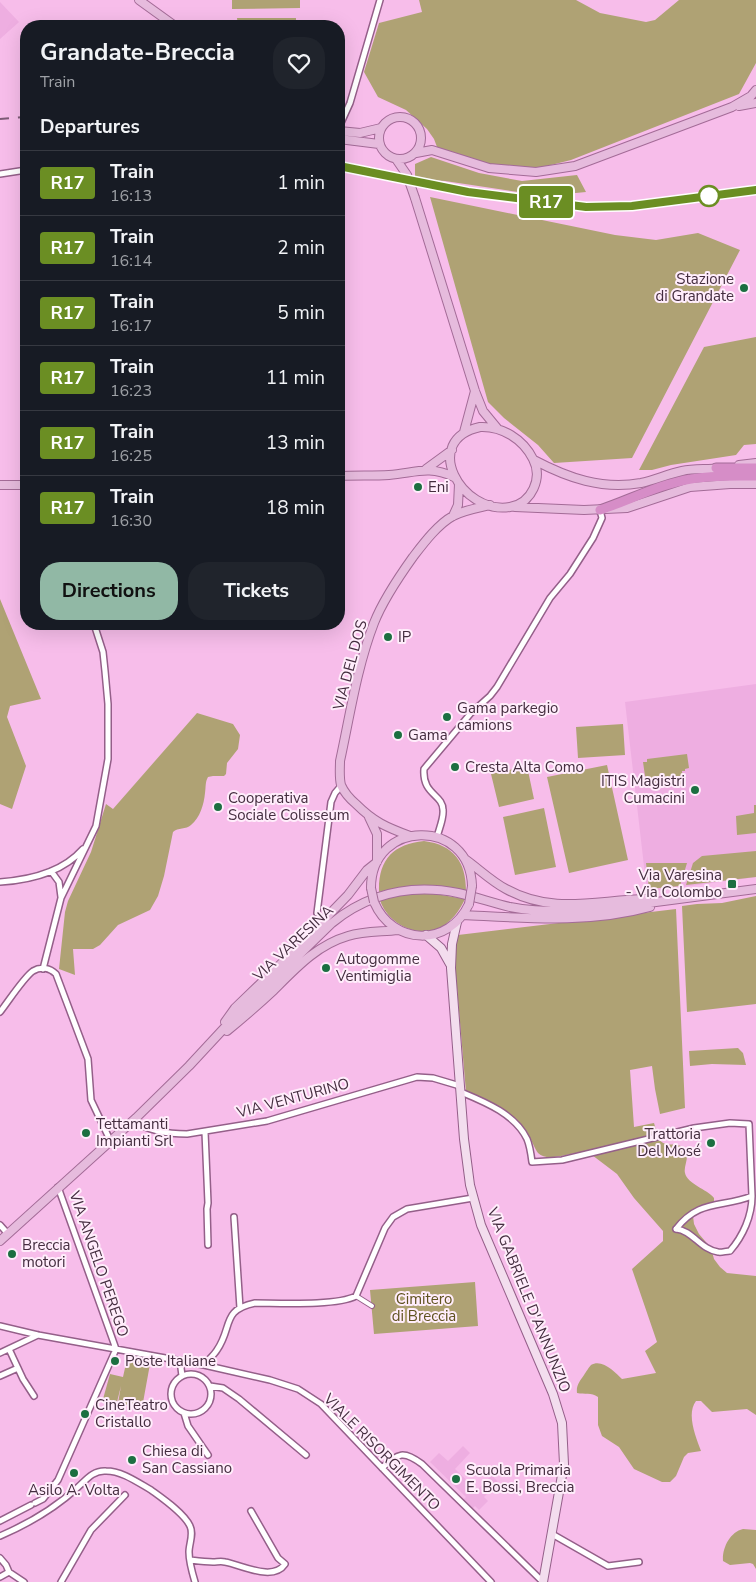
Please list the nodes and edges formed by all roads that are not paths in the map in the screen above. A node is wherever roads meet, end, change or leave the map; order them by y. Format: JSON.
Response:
{"nodes":[{"id":1,"x":140,"y":0,"type":"edge"},
{"id":2,"x":380,"y":0,"type":"edge"},
{"id":3,"x":167,"y":20,"type":"edge"},
{"id":4,"x":756,"y":90,"type":"edge"},
{"id":5,"x":756,"y":103,"type":"edge"},
{"id":6,"x":732,"y":107,"type":"junction"},
{"id":7,"x":345,"y":116,"type":"edge"},
{"id":8,"x":381,"y":128,"type":"junction"},
{"id":9,"x":345,"y":129,"type":"edge"},
{"id":10,"x":421,"y":133,"type":"junction"},
{"id":11,"x":345,"y":140,"type":"edge"},
{"id":12,"x":379,"y":144,"type":"junction"},
{"id":13,"x":432,"y":150,"type":"junction"},
{"id":14,"x":416,"y":153,"type":"junction"},
{"id":15,"x":408,"y":158,"type":"junction"},
{"id":16,"x":396,"y":160,"type":"junction"},
{"id":17,"x":20,"y":171,"type":"edge"},
{"id":18,"x":406,"y":173,"type":"junction"},
{"id":19,"x":0,"y":174,"type":"edge"},
{"id":20,"x":475,"y":391,"type":"junction"},
{"id":21,"x":498,"y":428,"type":"junction"},
{"id":22,"x":464,"y":432,"type":"junction"},
{"id":23,"x":452,"y":450,"type":"junction"},
{"id":24,"x":534,"y":460,"type":"junction"},
{"id":25,"x":756,"y":463,"type":"edge"},
{"id":26,"x":716,"y":468,"type":"junction"},
{"id":27,"x":756,"y":468,"type":"edge"},
{"id":28,"x":426,"y":470,"type":"junction"},
{"id":29,"x":345,"y":476,"type":"edge"},
{"id":30,"x":756,"y":476,"type":"edge"},
{"id":31,"x":456,"y":480,"type":"junction"},
{"id":32,"x":756,"y":484,"type":"edge"},
{"id":33,"x":0,"y":485,"type":"edge"},
{"id":34,"x":20,"y":485,"type":"edge"},
{"id":35,"x":490,"y":505,"type":"junction"},
{"id":36,"x":510,"y":507,"type":"junction"},
{"id":37,"x":600,"y":510,"type":"junction"},
{"id":38,"x":452,"y":516,"type":"junction"},
{"id":39,"x":96,"y":630,"type":"edge"},
{"id":40,"x":341,"y":786,"type":"junction"},
{"id":41,"x":370,"y":817,"type":"junction"},
{"id":42,"x":410,"y":836,"type":"junction"},
{"id":43,"x":437,"y":837,"type":"junction"},
{"id":44,"x":87,"y":844,"type":"junction"},
{"id":45,"x":465,"y":859,"type":"junction"},
{"id":46,"x":377,"y":862,"type":"junction"},
{"id":47,"x":52,"y":871,"type":"junction"},
{"id":48,"x":0,"y":882,"type":"edge"},
{"id":49,"x":756,"y":889,"type":"edge"},
{"id":50,"x":61,"y":898,"type":"junction"},
{"id":51,"x":675,"y":900,"type":"junction"},
{"id":52,"x":317,"y":913,"type":"dead end"},
{"id":53,"x":463,"y":915,"type":"junction"},
{"id":54,"x":457,"y":922,"type":"junction"},
{"id":55,"x":398,"y":930,"type":"junction"},
{"id":56,"x":426,"y":935,"type":"junction"},
{"id":57,"x":43,"y":968,"type":"junction"},
{"id":58,"x":451,"y":968,"type":"junction"},
{"id":59,"x":0,"y":1012,"type":"edge"},
{"id":60,"x":199,"y":1055,"type":"junction"},
{"id":61,"x":460,"y":1089,"type":"junction"},
{"id":62,"x":132,"y":1121,"type":"junction"},
{"id":63,"x":749,"y":1124,"type":"junction"},
{"id":64,"x":756,"y":1124,"type":"edge"},
{"id":65,"x":205,"y":1132,"type":"junction"},
{"id":66,"x":110,"y":1140,"type":"junction"},
{"id":67,"x":58,"y":1187,"type":"junction"},
{"id":68,"x":752,"y":1196,"type":"junction"},
{"id":69,"x":473,"y":1198,"type":"junction"},
{"id":70,"x":234,"y":1216,"type":"dead end"},
{"id":71,"x":0,"y":1225,"type":"edge"},
{"id":72,"x":8,"y":1234,"type":"junction"},
{"id":73,"x":0,"y":1241,"type":"edge"},
{"id":74,"x":208,"y":1245,"type":"dead end"},
{"id":75,"x":356,"y":1296,"type":"junction"},
{"id":76,"x":372,"y":1306,"type":"dead end"},
{"id":77,"x":240,"y":1308,"type":"junction"},
{"id":78,"x":0,"y":1326,"type":"edge"},
{"id":79,"x":38,"y":1335,"type":"junction"},
{"id":80,"x":9,"y":1349,"type":"junction"},
{"id":81,"x":116,"y":1349,"type":"junction"},
{"id":82,"x":0,"y":1353,"type":"edge"},
{"id":83,"x":180,"y":1360,"type":"junction"},
{"id":84,"x":204,"y":1364,"type":"junction"},
{"id":85,"x":18,"y":1368,"type":"junction"},
{"id":86,"x":0,"y":1376,"type":"edge"},
{"id":87,"x":182,"y":1376,"type":"junction"},
{"id":88,"x":210,"y":1386,"type":"junction"},
{"id":89,"x":34,"y":1396,"type":"dead end"},
{"id":90,"x":184,"y":1413,"type":"junction"},
{"id":91,"x":208,"y":1455,"type":"dead end"},
{"id":92,"x":306,"y":1455,"type":"dead end"},
{"id":93,"x":382,"y":1468,"type":"junction"},
{"id":94,"x":125,"y":1495,"type":"dead end"},
{"id":95,"x":35,"y":1503,"type":"junction"},
{"id":96,"x":47,"y":1511,"type":"junction"},
{"id":97,"x":251,"y":1511,"type":"dead end"},
{"id":98,"x":0,"y":1521,"type":"edge"},
{"id":99,"x":552,"y":1534,"type":"junction"},
{"id":100,"x":0,"y":1536,"type":"edge"},
{"id":101,"x":0,"y":1558,"type":"edge"},
{"id":102,"x":190,"y":1560,"type":"junction"},
{"id":103,"x":639,"y":1562,"type":"dead end"},
{"id":104,"x":9,"y":1572,"type":"junction"},
{"id":105,"x":0,"y":1577,"type":"edge"},
{"id":106,"x":24,"y":1582,"type":"edge"},
{"id":107,"x":61,"y":1582,"type":"edge"},
{"id":108,"x":195,"y":1582,"type":"edge"},
{"id":109,"x":491,"y":1582,"type":"edge"},
{"id":110,"x":543,"y":1582,"type":"edge"}],
"edges":[{"from":1,"to":3,"type":"main road"},
{"from":2,"to":7,"type":"street"},
{"from":4,"to":6,"type":"main road"},
{"from":5,"to":6,"type":"main road"},
{"from":6,"to":13,"type":"main road"},
{"from":8,"to":9,"type":"main road"},
{"from":8,"to":10,"type":"main road"},
{"from":8,"to":12,"type":"main road"},
{"from":10,"to":13,"type":"main road"},
{"from":10,"to":14,"type":"main road"},
{"from":11,"to":12,"type":"main road"},
{"from":12,"to":16,"type":"main road"},
{"from":13,"to":14,"type":"main road"},
{"from":14,"to":15,"type":"main road"},
{"from":15,"to":16,"type":"main road"},
{"from":15,"to":18,"type":"main road"},
{"from":16,"to":18,"type":"main road"},
{"from":17,"to":19,"type":"street"},
{"from":18,"to":20,"type":"main road","bridge":true},
{"from":20,"to":21,"type":"main road"},
{"from":20,"to":22,"type":"main road"},
{"from":21,"to":22,"type":"main road"},
{"from":21,"to":24,"type":"main road"},
{"from":22,"to":23,"type":"main road"},
{"from":23,"to":28,"type":"main road"},
{"from":23,"to":31,"type":"main road"},
{"from":24,"to":26,"type":"main road"},
{"from":24,"to":36,"type":"main road"},
{"from":25,"to":26,"type":"main road"},
{"from":26,"to":27,"type":"highway"},
{"from":28,"to":29,"type":"main road"},
{"from":28,"to":31,"type":"main road"},
{"from":30,"to":37,"type":"highway"},
{"from":31,"to":35,"type":"main road"},
{"from":31,"to":38,"type":"main road"},
{"from":32,"to":37,"type":"main road"},
{"from":33,"to":34,"type":"main road"},
{"from":35,"to":36,"type":"main road"},
{"from":35,"to":38,"type":"main road","name":"VIA DEL DOS"},
{"from":36,"to":37,"type":"main road"},
{"from":37,"to":43,"type":"street"},
{"from":38,"to":40,"type":"main road","name":"VIA DEL DOS"},
{"from":39,"to":44,"type":"street"},
{"from":40,"to":41,"type":"main road"},
{"from":40,"to":52,"type":"street","name":"VIA DEL DOS"},
{"from":41,"to":42,"type":"main road"},
{"from":41,"to":46,"type":"main road"},
{"from":42,"to":43,"type":"main road"},
{"from":42,"to":46,"type":"main road"},
{"from":43,"to":45,"type":"main road"},
{"from":44,"to":47,"type":"street"},
{"from":44,"to":50,"type":"street"},
{"from":45,"to":51,"type":"main road"},
{"from":45,"to":53,"type":"main road","bridge":true},
{"from":46,"to":55,"type":"main road","bridge":true},
{"from":46,"to":60,"type":"main road"},
{"from":47,"to":48,"type":"street"},
{"from":47,"to":50,"type":"street"},
{"from":49,"to":51,"type":"main road","name":"VIA VARESINA"},
{"from":50,"to":57,"type":"street"},
{"from":51,"to":53,"type":"main road"},
{"from":51,"to":60,"type":"main road","name":"VIA VARESINA"},
{"from":53,"to":54,"type":"main road"},
{"from":54,"to":56,"type":"main road"},
{"from":54,"to":58,"type":"main road","name":"VIA GABRIELE D'ANNUNZIO"},
{"from":55,"to":56,"type":"main road"},
{"from":55,"to":60,"type":"main road"},
{"from":56,"to":58,"type":"main road","name":"VIA GABRIELE D'ANNUNZIO"},
{"from":57,"to":59,"type":"street"},
{"from":57,"to":66,"type":"street"},
{"from":58,"to":61,"type":"main road","name":"VIA GABRIELE D'ANNUNZIO"},
{"from":60,"to":62,"type":"main road","name":"VIA VARESINA"},
{"from":61,"to":63,"type":"street","name":"VIA VENTURINO"},
{"from":61,"to":65,"type":"street","name":"VIA VENTURINO"},
{"from":61,"to":69,"type":"main road","name":"VIA GABRIELE D'ANNUNZIO"},
{"from":62,"to":65,"type":"street","name":"VIA VENTURINO"},
{"from":62,"to":66,"type":"main road","name":"VIA VARESINA"},
{"from":63,"to":64,"type":"street"},
{"from":63,"to":68,"type":"street"},
{"from":65,"to":74,"type":"street"},
{"from":66,"to":67,"type":"main road","name":"VIA VARESINA"},
{"from":67,"to":72,"type":"main road","name":"VIA VARESINA"},
{"from":67,"to":81,"type":"street","name":"VIA ANGELO PEREGO"},
{"from":68,"to":68,"type":"street"},
{"from":69,"to":75,"type":"street"},
{"from":69,"to":99,"type":"main road","name":"VIA GABRIELE D'ANNUNZIO"},
{"from":70,"to":77,"type":"street"},
{"from":71,"to":72,"type":"street"},
{"from":72,"to":73,"type":"main road","name":"VIA VARESINA"},
{"from":75,"to":76,"type":"street"},
{"from":75,"to":77,"type":"street"},
{"from":77,"to":84,"type":"street"},
{"from":78,"to":79,"type":"street","name":"VIALE RISORGIMENTO"},
{"from":79,"to":80,"type":"street"},
{"from":79,"to":81,"type":"street","name":"VIALE RISORGIMENTO"},
{"from":80,"to":82,"type":"street"},
{"from":80,"to":85,"type":"street"},
{"from":81,"to":83,"type":"street","name":"VIALE RISORGIMENTO"},
{"from":81,"to":95,"type":"street"},
{"from":83,"to":84,"type":"street","name":"VIALE RISORGIMENTO"},
{"from":83,"to":87,"type":"street"},
{"from":84,"to":93,"type":"street","name":"VIALE RISORGIMENTO"},
{"from":85,"to":86,"type":"street"},
{"from":85,"to":89,"type":"street"},
{"from":87,"to":88,"type":"street"},
{"from":87,"to":90,"type":"street"},
{"from":88,"to":90,"type":"street"},
{"from":88,"to":92,"type":"street"},
{"from":90,"to":91,"type":"street"},
{"from":93,"to":109,"type":"street","name":"VIALE RISORGIMENTO"},
{"from":93,"to":110,"type":"street"},
{"from":94,"to":107,"type":"street"},
{"from":95,"to":96,"type":"street"},
{"from":95,"to":98,"type":"street"},
{"from":96,"to":100,"type":"street"},
{"from":96,"to":102,"type":"street"},
{"from":97,"to":102,"type":"street"},
{"from":99,"to":103,"type":"street"},
{"from":99,"to":110,"type":"main road","name":"VIA GABRIELE D'ANNUNZIO"},
{"from":101,"to":104,"type":"street"},
{"from":102,"to":108,"type":"street"},
{"from":104,"to":105,"type":"street"},
{"from":104,"to":106,"type":"street"}]}
